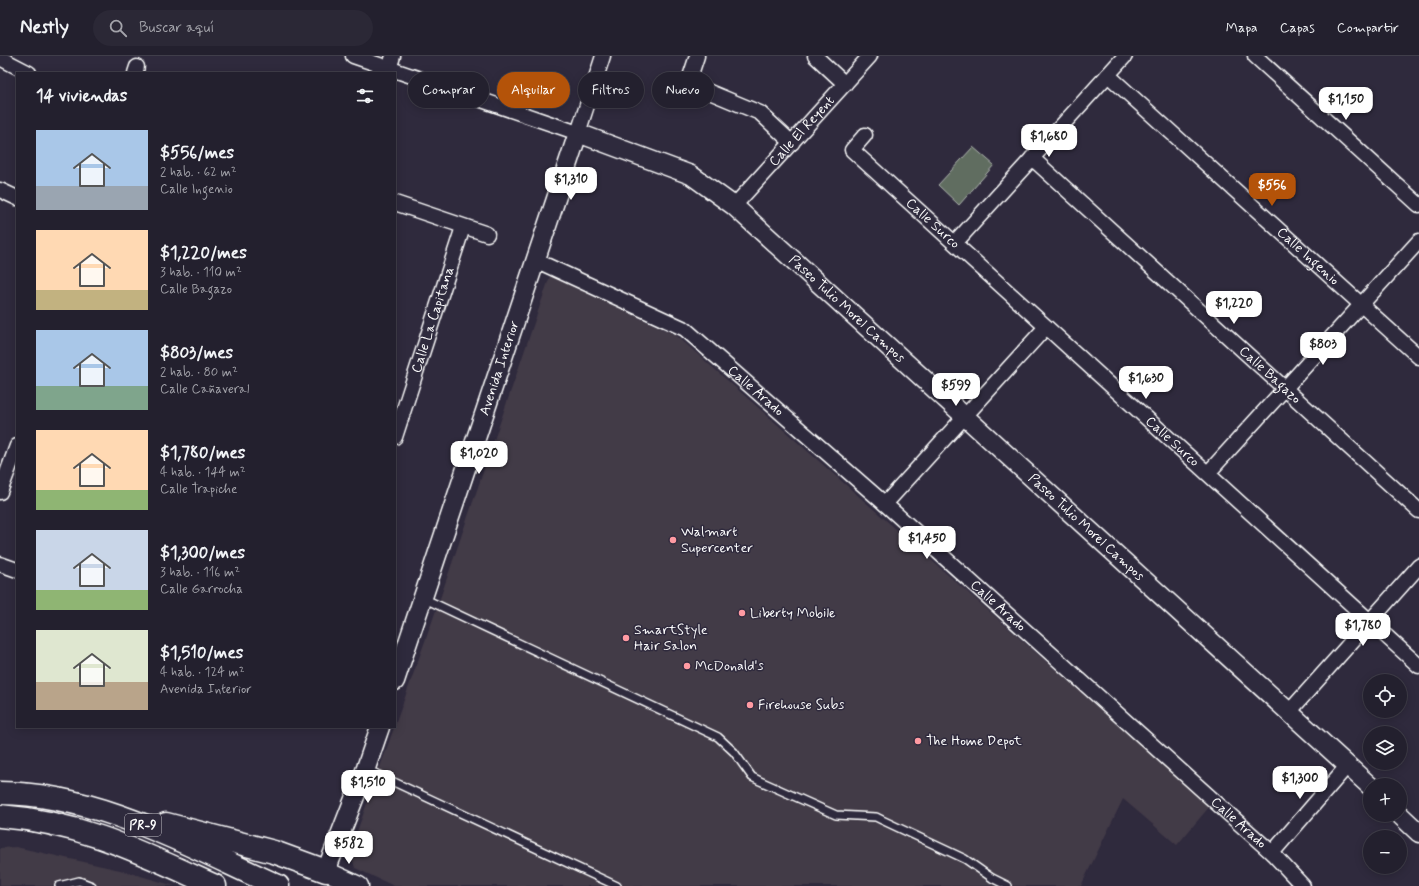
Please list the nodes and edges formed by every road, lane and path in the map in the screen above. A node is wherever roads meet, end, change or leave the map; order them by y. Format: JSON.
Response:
{"nodes":[{"id":1,"x":353,"y":56,"type":"edge"},
{"id":2,"x":603,"y":56,"type":"edge"},
{"id":3,"x":697,"y":56,"type":"edge"},
{"id":4,"x":815,"y":56,"type":"edge"},
{"id":5,"x":870,"y":56,"type":"edge"},
{"id":6,"x":1125,"y":56,"type":"edge"},
{"id":7,"x":1256,"y":56,"type":"edge"},
{"id":8,"x":0,"y":58,"type":"edge"},
{"id":9,"x":23,"y":65,"type":"edge"},
{"id":10,"x":390,"y":66,"type":"edge"},
{"id":11,"x":1108,"y":75,"type":"junction"},
{"id":12,"x":845,"y":84,"type":"junction"},
{"id":13,"x":578,"y":132,"type":"junction"},
{"id":14,"x":865,"y":135,"type":"dead end"},
{"id":15,"x":792,"y":143,"type":"junction"},
{"id":16,"x":1032,"y":158,"type":"junction"},
{"id":17,"x":0,"y":190,"type":"edge"},
{"id":18,"x":16,"y":198,"type":"edge"},
{"id":19,"x":396,"y":204,"type":"edge"},
{"id":20,"x":1419,"y":205,"type":"edge"},
{"id":21,"x":734,"y":206,"type":"junction"},
{"id":22,"x":463,"y":227,"type":"junction"},
{"id":23,"x":487,"y":234,"type":"dead end"},
{"id":24,"x":1419,"y":242,"type":"edge"},
{"id":25,"x":955,"y":243,"type":"junction"},
{"id":26,"x":535,"y":260,"type":"junction"},
{"id":27,"x":1361,"y":305,"type":"junction"},
{"id":28,"x":1046,"y":327,"type":"junction"},
{"id":29,"x":1419,"y":357,"type":"edge"},
{"id":30,"x":1285,"y":388,"type":"junction"},
{"id":31,"x":965,"y":417,"type":"junction"},
{"id":32,"x":396,"y":433,"type":"edge"},
{"id":33,"x":16,"y":449,"type":"edge"},
{"id":34,"x":1208,"y":473,"type":"junction"},
{"id":35,"x":0,"y":492,"type":"edge"},
{"id":36,"x":885,"y":504,"type":"junction"},
{"id":37,"x":1419,"y":511,"type":"edge"},
{"id":38,"x":0,"y":564,"type":"edge"},
{"id":39,"x":1419,"y":566,"type":"edge"},
{"id":40,"x":16,"y":570,"type":"edge"},
{"id":41,"x":422,"y":598,"type":"junction"},
{"id":42,"x":1369,"y":621,"type":"junction"},
{"id":43,"x":1419,"y":666,"type":"edge"},
{"id":44,"x":396,"y":678,"type":"edge"},
{"id":45,"x":1289,"y":712,"type":"junction"},
{"id":46,"x":380,"y":728,"type":"edge"},
{"id":47,"x":1348,"y":765,"type":"junction"},
{"id":48,"x":366,"y":768,"type":"junction"},
{"id":49,"x":1363,"y":779,"type":"edge"},
{"id":50,"x":5,"y":792,"type":"edge"},
{"id":51,"x":110,"y":812,"type":"junction"},
{"id":52,"x":0,"y":816,"type":"edge"},
{"id":53,"x":47,"y":821,"type":"junction"},
{"id":54,"x":1407,"y":822,"type":"edge"},
{"id":55,"x":0,"y":829,"type":"edge"},
{"id":56,"x":1419,"y":833,"type":"edge"},
{"id":57,"x":1272,"y":853,"type":"junction"},
{"id":58,"x":326,"y":871,"type":"junction"},
{"id":59,"x":59,"y":886,"type":"edge"},
{"id":60,"x":92,"y":886,"type":"edge"},
{"id":61,"x":215,"y":886,"type":"edge"},
{"id":62,"x":278,"y":886,"type":"edge"},
{"id":63,"x":359,"y":886,"type":"edge"},
{"id":64,"x":617,"y":886,"type":"edge"},
{"id":65,"x":1008,"y":886,"type":"edge"},
{"id":66,"x":1303,"y":886,"type":"edge"}],
"edges":[{"from":1,"to":10,"type":"street","name":"Paseo Tulio Morel Campos"},
{"from":2,"to":13,"type":"street","name":"Avenida Interior"},
{"from":3,"to":15,"type":"street"},
{"from":4,"to":12,"type":"street"},
{"from":5,"to":12,"type":"street","name":"Calle El Reyent"},
{"from":6,"to":11,"type":"street"},
{"from":7,"to":20,"type":"street"},
{"from":8,"to":9,"type":"street"},
{"from":10,"to":13,"type":"street","name":"Paseo Tulio Morel Campos"},
{"from":11,"to":16,"type":"street"},
{"from":11,"to":27,"type":"street","name":"Calle Ingenio"},
{"from":12,"to":15,"type":"street","name":"Calle El Reyent"},
{"from":13,"to":21,"type":"street","name":"Paseo Tulio Morel Campos"},
{"from":13,"to":26,"type":"street","name":"Avenida Interior"},
{"from":14,"to":25,"type":"street","name":"Calle Surco"},
{"from":15,"to":21,"type":"street","name":"Calle El Reyent"},
{"from":16,"to":25,"type":"street"},
{"from":16,"to":30,"type":"street","name":"Calle Bagazo"},
{"from":17,"to":18,"type":"street"},
{"from":19,"to":22,"type":"street"},
{"from":21,"to":31,"type":"street","name":"Paseo Tulio Morel Campos"},
{"from":22,"to":23,"type":"street"},
{"from":22,"to":32,"type":"street","name":"Calle La Capitana"},
{"from":24,"to":27,"type":"street"},
{"from":25,"to":28,"type":"street","name":"Calle Surco"},
{"from":26,"to":36,"type":"street","name":"Calle Arado"},
{"from":26,"to":41,"type":"street","name":"Avenida Interior"},
{"from":27,"to":29,"type":"street","name":"Calle Ingenio"},
{"from":27,"to":30,"type":"street"},
{"from":28,"to":31,"type":"street"},
{"from":28,"to":34,"type":"street","name":"Calle Surco"},
{"from":30,"to":34,"type":"street"},
{"from":30,"to":37,"type":"street","name":"Calle Bagazo"},
{"from":31,"to":36,"type":"street"},
{"from":31,"to":45,"type":"street","name":"Paseo Tulio Morel Campos"},
{"from":33,"to":35,"type":"street"},
{"from":34,"to":42,"type":"street","name":"Calle Surco"},
{"from":36,"to":57,"type":"street","name":"Calle Arado"},
{"from":38,"to":40,"type":"street"},
{"from":39,"to":42,"type":"street"},
{"from":41,"to":44,"type":"street","name":"Avenida Interior"},
{"from":41,"to":65,"type":"lane"},
{"from":42,"to":43,"type":"street","name":"Calle Surco"},
{"from":42,"to":45,"type":"street"},
{"from":45,"to":47,"type":"street","name":"Paseo Tulio Morel Campos"},
{"from":46,"to":48,"type":"street"},
{"from":47,"to":49,"type":"street","name":"Paseo Tulio Morel Campos"},
{"from":47,"to":57,"type":"street"},
{"from":48,"to":58,"type":"street"},
{"from":48,"to":64,"type":"lane"},
{"from":50,"to":51,"type":"highway","number":"PR-9"},
{"from":51,"to":58,"type":"highway"},
{"from":51,"to":62,"type":"highway","number":"PR-9"},
{"from":52,"to":53,"type":"highway","number":"PR-9"},
{"from":53,"to":55,"type":"highway"},
{"from":53,"to":61,"type":"highway","number":"PR-9"},
{"from":54,"to":56,"type":"street"},
{"from":57,"to":66,"type":"street","name":"Calle Arado"},
{"from":58,"to":63,"type":"street"},
{"from":59,"to":60,"type":"lane"}]}
